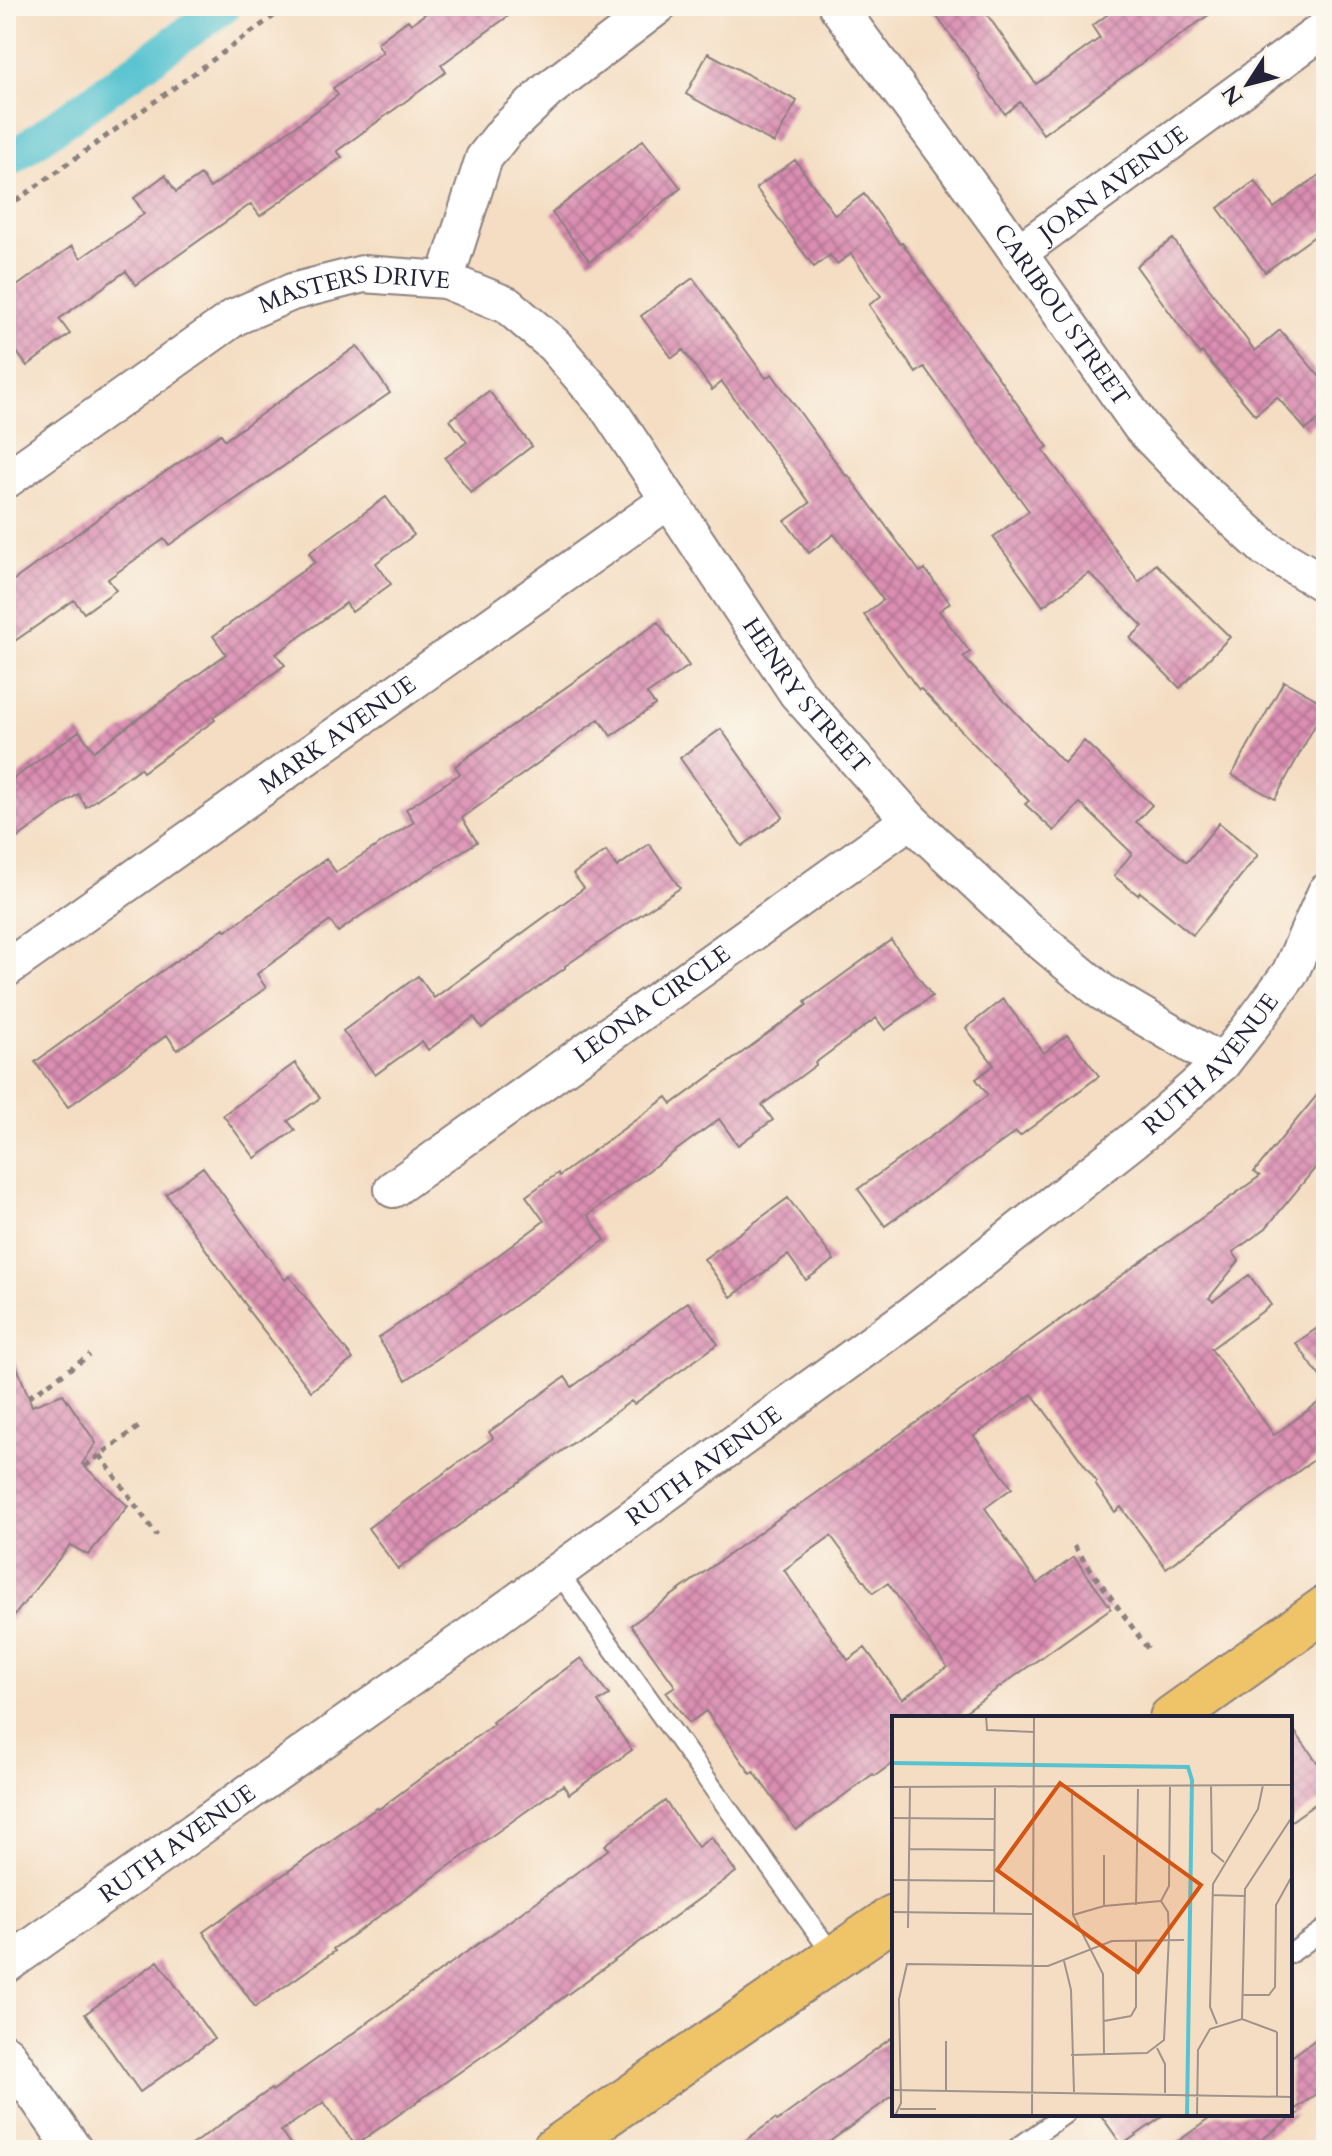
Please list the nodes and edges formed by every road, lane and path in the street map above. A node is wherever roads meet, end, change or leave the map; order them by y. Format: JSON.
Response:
{"nodes":[{"id":1,"x":288,"y":6,"type":"edge"},
{"id":2,"x":658,"y":6,"type":"edge"},
{"id":3,"x":837,"y":6,"type":"edge"},
{"id":4,"x":1326,"y":28,"type":"edge"},
{"id":5,"x":6,"y":208,"type":"edge"},
{"id":6,"x":1018,"y":253,"type":"junction"},
{"id":7,"x":445,"y":280,"type":"junction"},
{"id":8,"x":6,"y":480,"type":"edge"},
{"id":9,"x":669,"y":500,"type":"junction"},
{"id":10,"x":1326,"y":585,"type":"edge"},
{"id":11,"x":910,"y":820,"type":"junction"},
{"id":12,"x":1326,"y":892,"type":"edge"},
{"id":13,"x":6,"y":969,"type":"edge"},
{"id":14,"x":1222,"y":1063,"type":"junction"},
{"id":15,"x":393,"y":1189,"type":"dead end"},
{"id":16,"x":90,"y":1355,"type":"dead end"},
{"id":17,"x":29,"y":1397,"type":"dead end"},
{"id":18,"x":140,"y":1426,"type":"dead end"},
{"id":19,"x":100,"y":1455,"type":"junction"},
{"id":20,"x":85,"y":1466,"type":"dead end"},
{"id":21,"x":157,"y":1536,"type":"dead end"},
{"id":22,"x":1074,"y":1546,"type":"dead end"},
{"id":23,"x":558,"y":1572,"type":"junction"},
{"id":24,"x":1326,"y":1608,"type":"edge"},
{"id":25,"x":1148,"y":1649,"type":"dead end"},
{"id":26,"x":1175,"y":1716,"type":"edge"},
{"id":27,"x":892,"y":1918,"type":"edge"},
{"id":28,"x":1326,"y":1928,"type":"edge"},
{"id":29,"x":1292,"y":1953,"type":"edge"},
{"id":30,"x":835,"y":1958,"type":"junction"},
{"id":31,"x":6,"y":1965,"type":"edge"},
{"id":32,"x":6,"y":2053,"type":"edge"},
{"id":33,"x":1062,"y":2116,"type":"edge"},
{"id":34,"x":74,"y":2150,"type":"edge"},
{"id":35,"x":554,"y":2150,"type":"edge"},
{"id":36,"x":1014,"y":2150,"type":"edge"}],
"edges":[{"from":1,"to":5,"type":"path"},
{"from":2,"to":7,"type":"street","name":"MASTERS DRIVE"},
{"from":3,"to":6,"type":"street","name":"CARIBOU STREET"},
{"from":4,"to":6,"type":"street","name":"JOAN AVENUE"},
{"from":6,"to":10,"type":"street","name":"CARIBOU STREET"},
{"from":7,"to":8,"type":"street","name":"MASTERS DRIVE"},
{"from":7,"to":9,"type":"street","name":"HENRY STREET"},
{"from":9,"to":11,"type":"street","name":"HENRY STREET"},
{"from":9,"to":13,"type":"street","name":"MARK AVENUE"},
{"from":11,"to":14,"type":"street","name":"HENRY STREET"},
{"from":11,"to":15,"type":"street","name":"LEONA CIRCLE"},
{"from":12,"to":14,"type":"street","name":"RUTH AVENUE"},
{"from":14,"to":23,"type":"street","name":"RUTH AVENUE"},
{"from":16,"to":17,"type":"path"},
{"from":18,"to":19,"type":"path"},
{"from":19,"to":20,"type":"path"},
{"from":19,"to":21,"type":"path"},
{"from":22,"to":25,"type":"path"},
{"from":23,"to":30,"type":"lane"},
{"from":23,"to":31,"type":"street","name":"RUTH AVENUE"},
{"from":24,"to":26,"type":"main road"},
{"from":27,"to":30,"type":"main road"},
{"from":28,"to":29,"type":"lane"},
{"from":30,"to":35,"type":"main road"},
{"from":32,"to":34,"type":"street"},
{"from":33,"to":36,"type":"lane"}]}
